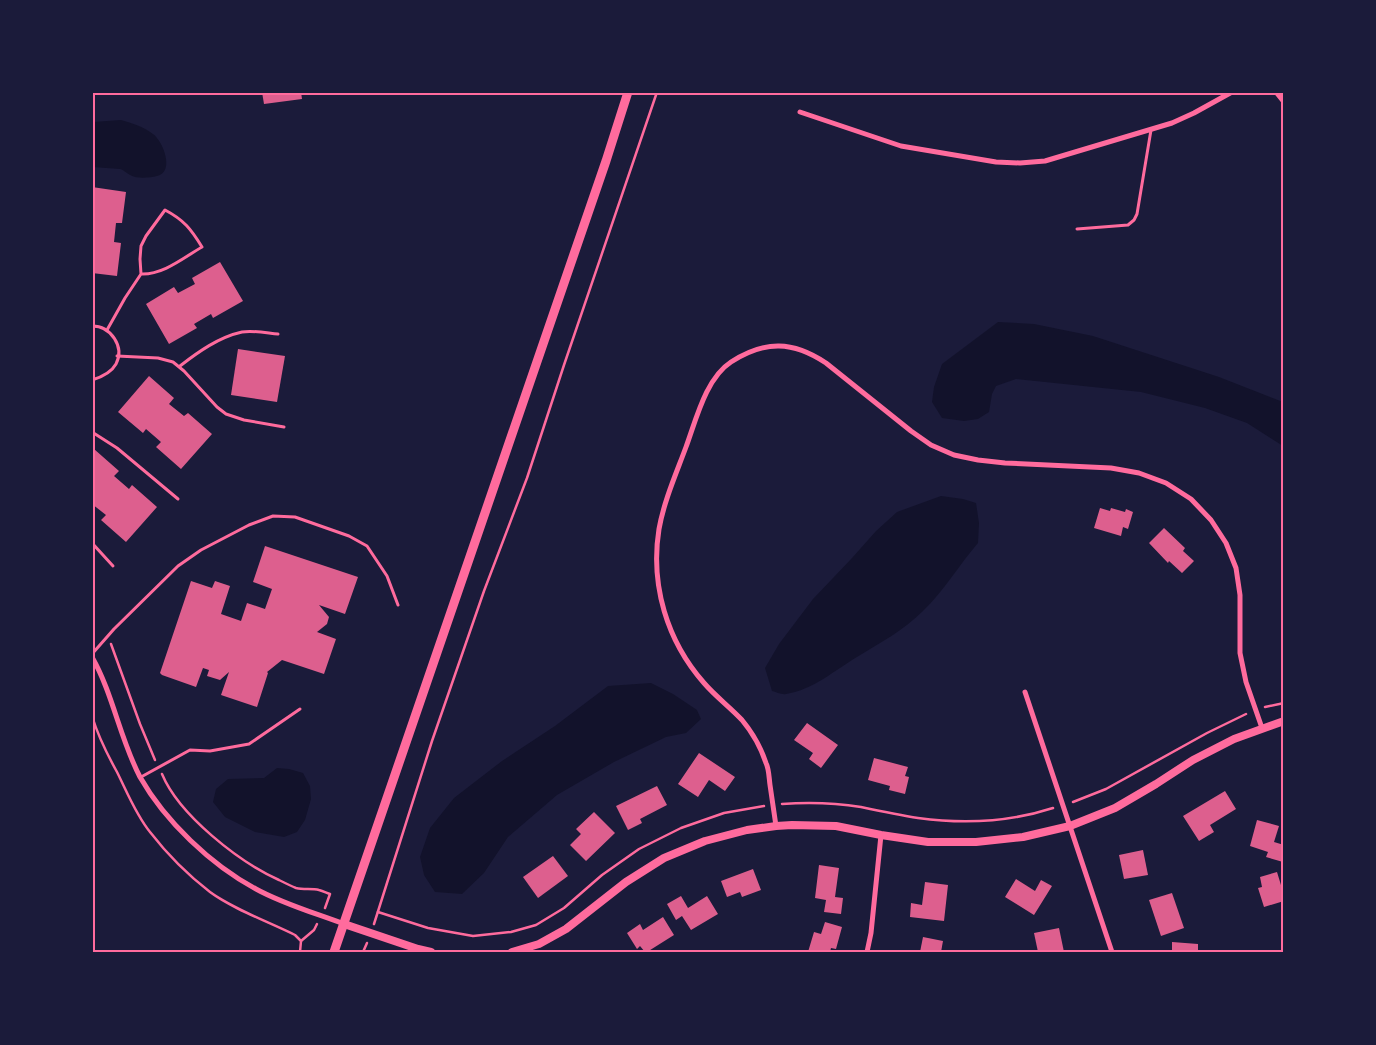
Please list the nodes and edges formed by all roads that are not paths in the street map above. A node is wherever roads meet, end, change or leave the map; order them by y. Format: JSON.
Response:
{"nodes":[{"id":1,"x":628,"y":92,"type":"edge"},
{"id":2,"x":1232,"y":92,"type":"edge"},
{"id":3,"x":1276,"y":92,"type":"edge"},
{"id":4,"x":1284,"y":102,"type":"edge"},
{"id":5,"x":800,"y":112,"type":"dead end"},
{"id":6,"x":1151,"y":129,"type":"junction"},
{"id":7,"x":1077,"y":229,"type":"dead end"},
{"id":8,"x":141,"y":274,"type":"junction"},
{"id":9,"x":92,"y":326,"type":"edge"},
{"id":10,"x":107,"y":330,"type":"junction"},
{"id":11,"x":278,"y":334,"type":"dead end"},
{"id":12,"x":117,"y":356,"type":"junction"},
{"id":13,"x":180,"y":366,"type":"junction"},
{"id":14,"x":92,"y":380,"type":"edge"},
{"id":15,"x":284,"y":427,"type":"dead end"},
{"id":16,"x":92,"y":432,"type":"edge"},
{"id":17,"x":178,"y":499,"type":"dead end"},
{"id":18,"x":92,"y":543,"type":"edge"},
{"id":19,"x":113,"y":566,"type":"dead end"},
{"id":20,"x":398,"y":605,"type":"dead end"},
{"id":21,"x":92,"y":655,"type":"edge"},
{"id":22,"x":1025,"y":692,"type":"dead end"},
{"id":23,"x":300,"y":709,"type":"dead end"},
{"id":24,"x":1284,"y":721,"type":"edge"},
{"id":25,"x":1262,"y":728,"type":"junction"},
{"id":26,"x":140,"y":777,"type":"junction"},
{"id":27,"x":776,"y":826,"type":"junction"},
{"id":28,"x":1070,"y":826,"type":"junction"},
{"id":29,"x":881,"y":835,"type":"junction"},
{"id":30,"x":344,"y":924,"type":"junction"},
{"id":31,"x":334,"y":952,"type":"edge"},
{"id":32,"x":431,"y":952,"type":"edge"},
{"id":33,"x":512,"y":952,"type":"edge"},
{"id":34,"x":867,"y":952,"type":"edge"},
{"id":35,"x":1112,"y":952,"type":"edge"}],
"edges":[{"from":1,"to":30,"type":"main road"},
{"from":2,"to":6,"type":"street"},
{"from":3,"to":4,"type":"street"},
{"from":5,"to":6,"type":"street"},
{"from":6,"to":7,"type":"lane"},
{"from":8,"to":8,"type":"lane"},
{"from":8,"to":10,"type":"lane"},
{"from":9,"to":10,"type":"lane"},
{"from":10,"to":12,"type":"lane"},
{"from":11,"to":13,"type":"lane"},
{"from":12,"to":13,"type":"lane"},
{"from":12,"to":14,"type":"lane"},
{"from":13,"to":15,"type":"lane"},
{"from":16,"to":17,"type":"lane"},
{"from":18,"to":19,"type":"lane"},
{"from":20,"to":21,"type":"lane"},
{"from":21,"to":26,"type":"street"},
{"from":22,"to":28,"type":"street"},
{"from":23,"to":26,"type":"lane"},
{"from":24,"to":25,"type":"street"},
{"from":25,"to":27,"type":"street"},
{"from":25,"to":28,"type":"street"},
{"from":26,"to":30,"type":"street"},
{"from":27,"to":29,"type":"street"},
{"from":27,"to":33,"type":"street"},
{"from":28,"to":29,"type":"street"},
{"from":28,"to":35,"type":"street"},
{"from":29,"to":34,"type":"street"},
{"from":30,"to":31,"type":"main road"},
{"from":30,"to":32,"type":"street"}]}
